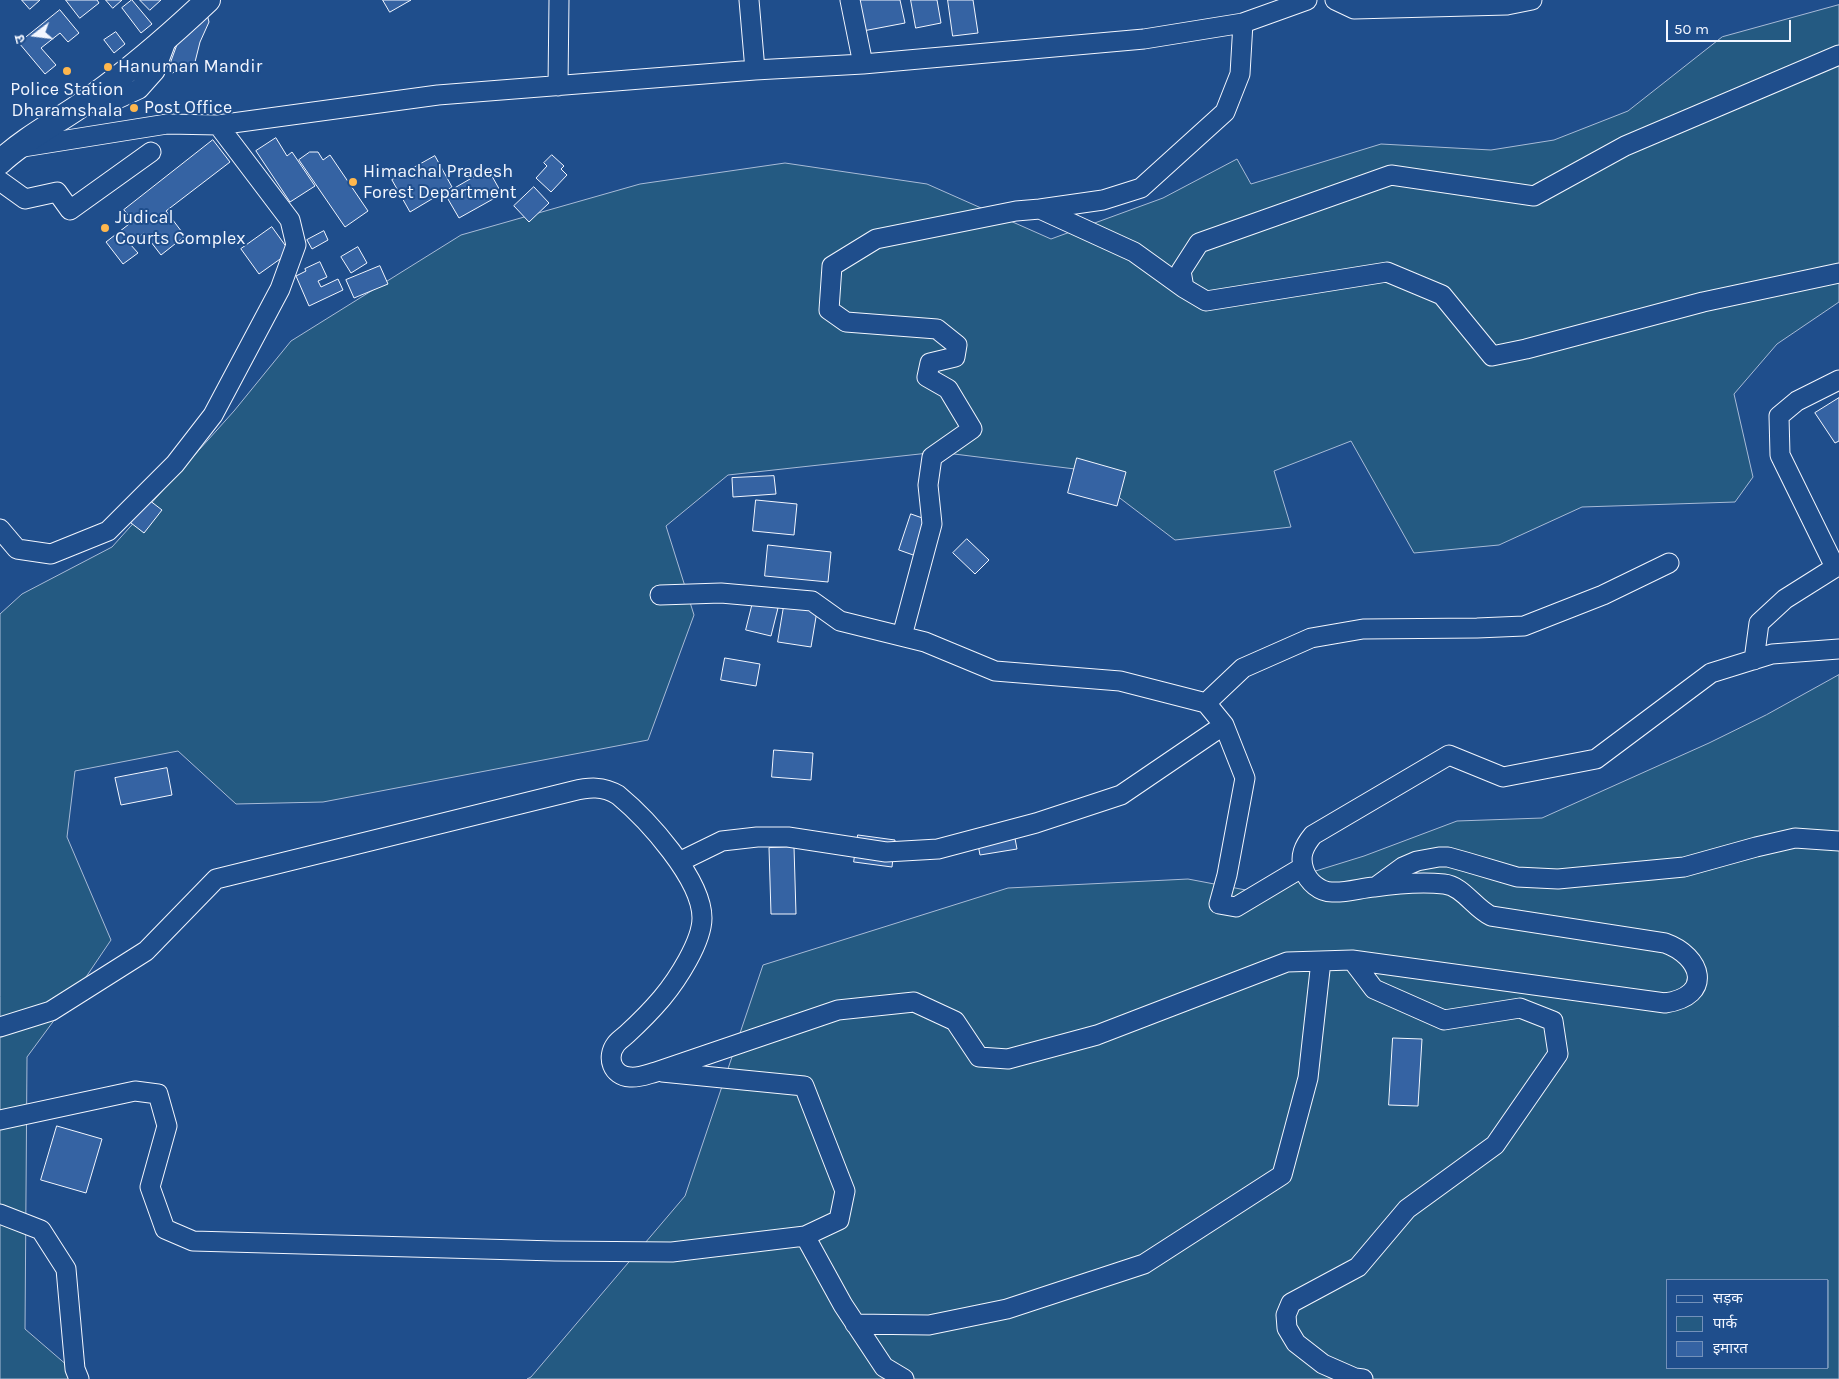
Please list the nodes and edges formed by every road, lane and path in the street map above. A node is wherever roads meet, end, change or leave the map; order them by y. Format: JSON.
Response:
{"nodes":[{"id":1,"x":208,"y":0,"type":"edge"},
{"id":2,"x":559,"y":0,"type":"edge"},
{"id":3,"x":749,"y":0,"type":"edge"},
{"id":4,"x":850,"y":0,"type":"edge"},
{"id":5,"x":1307,"y":0,"type":"edge"},
{"id":6,"x":1335,"y":0,"type":"edge"},
{"id":7,"x":1532,"y":0,"type":"edge"},
{"id":8,"x":1243,"y":23,"type":"junction"},
{"id":9,"x":1839,"y":55,"type":"edge"},
{"id":10,"x":863,"y":64,"type":"junction"},
{"id":11,"x":755,"y":70,"type":"junction"},
{"id":12,"x":558,"y":86,"type":"junction"},
{"id":13,"x":218,"y":125,"type":"junction"},
{"id":14,"x":151,"y":152,"type":"dead end"},
{"id":15,"x":5,"y":155,"type":"edge"},
{"id":16,"x":0,"y":181,"type":"edge"},
{"id":17,"x":1040,"y":209,"type":"junction"},
{"id":18,"x":1839,"y":273,"type":"edge"},
{"id":19,"x":1184,"y":288,"type":"junction"},
{"id":20,"x":1839,"y":380,"type":"edge"},
{"id":21,"x":0,"y":529,"type":"edge"},
{"id":22,"x":1669,"y":563,"type":"dead end"},
{"id":23,"x":1837,"y":566,"type":"edge"},
{"id":24,"x":660,"y":594,"type":"dead end"},
{"id":25,"x":902,"y":636,"type":"junction"},
{"id":26,"x":1839,"y":649,"type":"edge"},
{"id":27,"x":1754,"y":660,"type":"junction"},
{"id":28,"x":1206,"y":703,"type":"junction"},
{"id":29,"x":1224,"y":725,"type":"junction"},
{"id":30,"x":1839,"y":842,"type":"edge"},
{"id":31,"x":679,"y":862,"type":"junction"},
{"id":32,"x":1303,"y":867,"type":"junction"},
{"id":33,"x":1377,"y":886,"type":"junction"},
{"id":34,"x":1352,"y":960,"type":"junction"},
{"id":35,"x":1321,"y":961,"type":"junction"},
{"id":36,"x":0,"y":1027,"type":"edge"},
{"id":37,"x":656,"y":1072,"type":"junction"},
{"id":38,"x":0,"y":1120,"type":"edge"},
{"id":39,"x":0,"y":1214,"type":"edge"},
{"id":40,"x":805,"y":1236,"type":"junction"},
{"id":41,"x":855,"y":1324,"type":"junction"},
{"id":42,"x":79,"y":1379,"type":"edge"},
{"id":43,"x":904,"y":1379,"type":"edge"},
{"id":44,"x":1363,"y":1379,"type":"edge"}],
"edges":[{"from":1,"to":15,"type":"main road"},
{"from":2,"to":12,"type":"street"},
{"from":3,"to":11,"type":"street"},
{"from":4,"to":10,"type":"street"},
{"from":5,"to":8,"type":"street"},
{"from":6,"to":7,"type":"street"},
{"from":8,"to":10,"type":"street"},
{"from":8,"to":17,"type":"street"},
{"from":9,"to":19,"type":"street"},
{"from":10,"to":11,"type":"street"},
{"from":11,"to":12,"type":"street"},
{"from":12,"to":13,"type":"street"},
{"from":13,"to":15,"type":"street"},
{"from":13,"to":21,"type":"street"},
{"from":14,"to":16,"type":"street"},
{"from":17,"to":19,"type":"street"},
{"from":17,"to":25,"type":"street"},
{"from":18,"to":19,"type":"street"},
{"from":20,"to":23,"type":"street"},
{"from":22,"to":28,"type":"street"},
{"from":23,"to":27,"type":"street"},
{"from":24,"to":25,"type":"street"},
{"from":25,"to":28,"type":"street"},
{"from":26,"to":27,"type":"street"},
{"from":27,"to":32,"type":"street"},
{"from":28,"to":29,"type":"street"},
{"from":29,"to":31,"type":"street"},
{"from":29,"to":32,"type":"street"},
{"from":30,"to":33,"type":"street"},
{"from":31,"to":36,"type":"street"},
{"from":31,"to":37,"type":"street"},
{"from":32,"to":33,"type":"street"},
{"from":33,"to":34,"type":"street"},
{"from":34,"to":35,"type":"street"},
{"from":34,"to":44,"type":"street"},
{"from":35,"to":37,"type":"street"},
{"from":35,"to":41,"type":"street"},
{"from":37,"to":40,"type":"street"},
{"from":38,"to":40,"type":"street"},
{"from":39,"to":42,"type":"street"},
{"from":40,"to":41,"type":"street"},
{"from":41,"to":43,"type":"street"}]}
